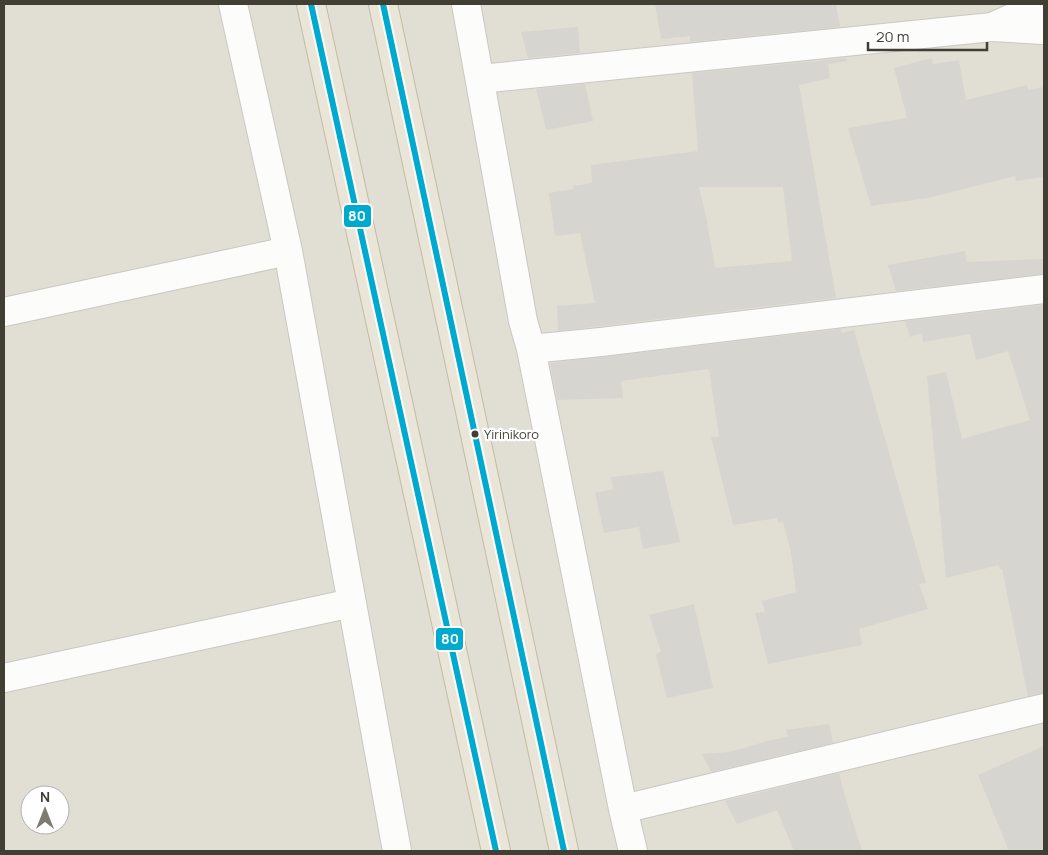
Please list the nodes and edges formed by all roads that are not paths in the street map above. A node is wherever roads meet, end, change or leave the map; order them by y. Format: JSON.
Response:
{"nodes":[{"id":1,"x":233,"y":4,"type":"edge"},
{"id":2,"x":311,"y":4,"type":"edge"},
{"id":3,"x":383,"y":4,"type":"edge"},
{"id":4,"x":466,"y":4,"type":"edge"},
{"id":5,"x":1043,"y":4,"type":"edge"},
{"id":6,"x":992,"y":26,"type":"junction"},
{"id":7,"x":1044,"y":30,"type":"edge"},
{"id":8,"x":480,"y":80,"type":"junction"},
{"id":9,"x":288,"y":251,"type":"junction"},
{"id":10,"x":1044,"y":289,"type":"edge"},
{"id":11,"x":4,"y":312,"type":"edge"},
{"id":12,"x":531,"y":349,"type":"junction"},
{"id":13,"x":352,"y":603,"type":"junction"},
{"id":14,"x":4,"y":678,"type":"edge"},
{"id":15,"x":1044,"y":708,"type":"edge"},
{"id":16,"x":623,"y":809,"type":"junction"},
{"id":17,"x":397,"y":851,"type":"edge"},
{"id":18,"x":496,"y":851,"type":"edge"},
{"id":19,"x":564,"y":851,"type":"edge"},
{"id":20,"x":633,"y":851,"type":"edge"}],
"edges":[{"from":1,"to":9,"type":"street"},
{"from":2,"to":18,"type":"highway"},
{"from":3,"to":19,"type":"highway"},
{"from":4,"to":8,"type":"street"},
{"from":5,"to":6,"type":"street"},
{"from":6,"to":7,"type":"street"},
{"from":6,"to":8,"type":"street"},
{"from":8,"to":12,"type":"street"},
{"from":9,"to":11,"type":"street"},
{"from":9,"to":13,"type":"street"},
{"from":10,"to":12,"type":"street"},
{"from":12,"to":16,"type":"street"},
{"from":13,"to":14,"type":"street"},
{"from":13,"to":17,"type":"street"},
{"from":15,"to":16,"type":"street"},
{"from":16,"to":20,"type":"street"}]}
